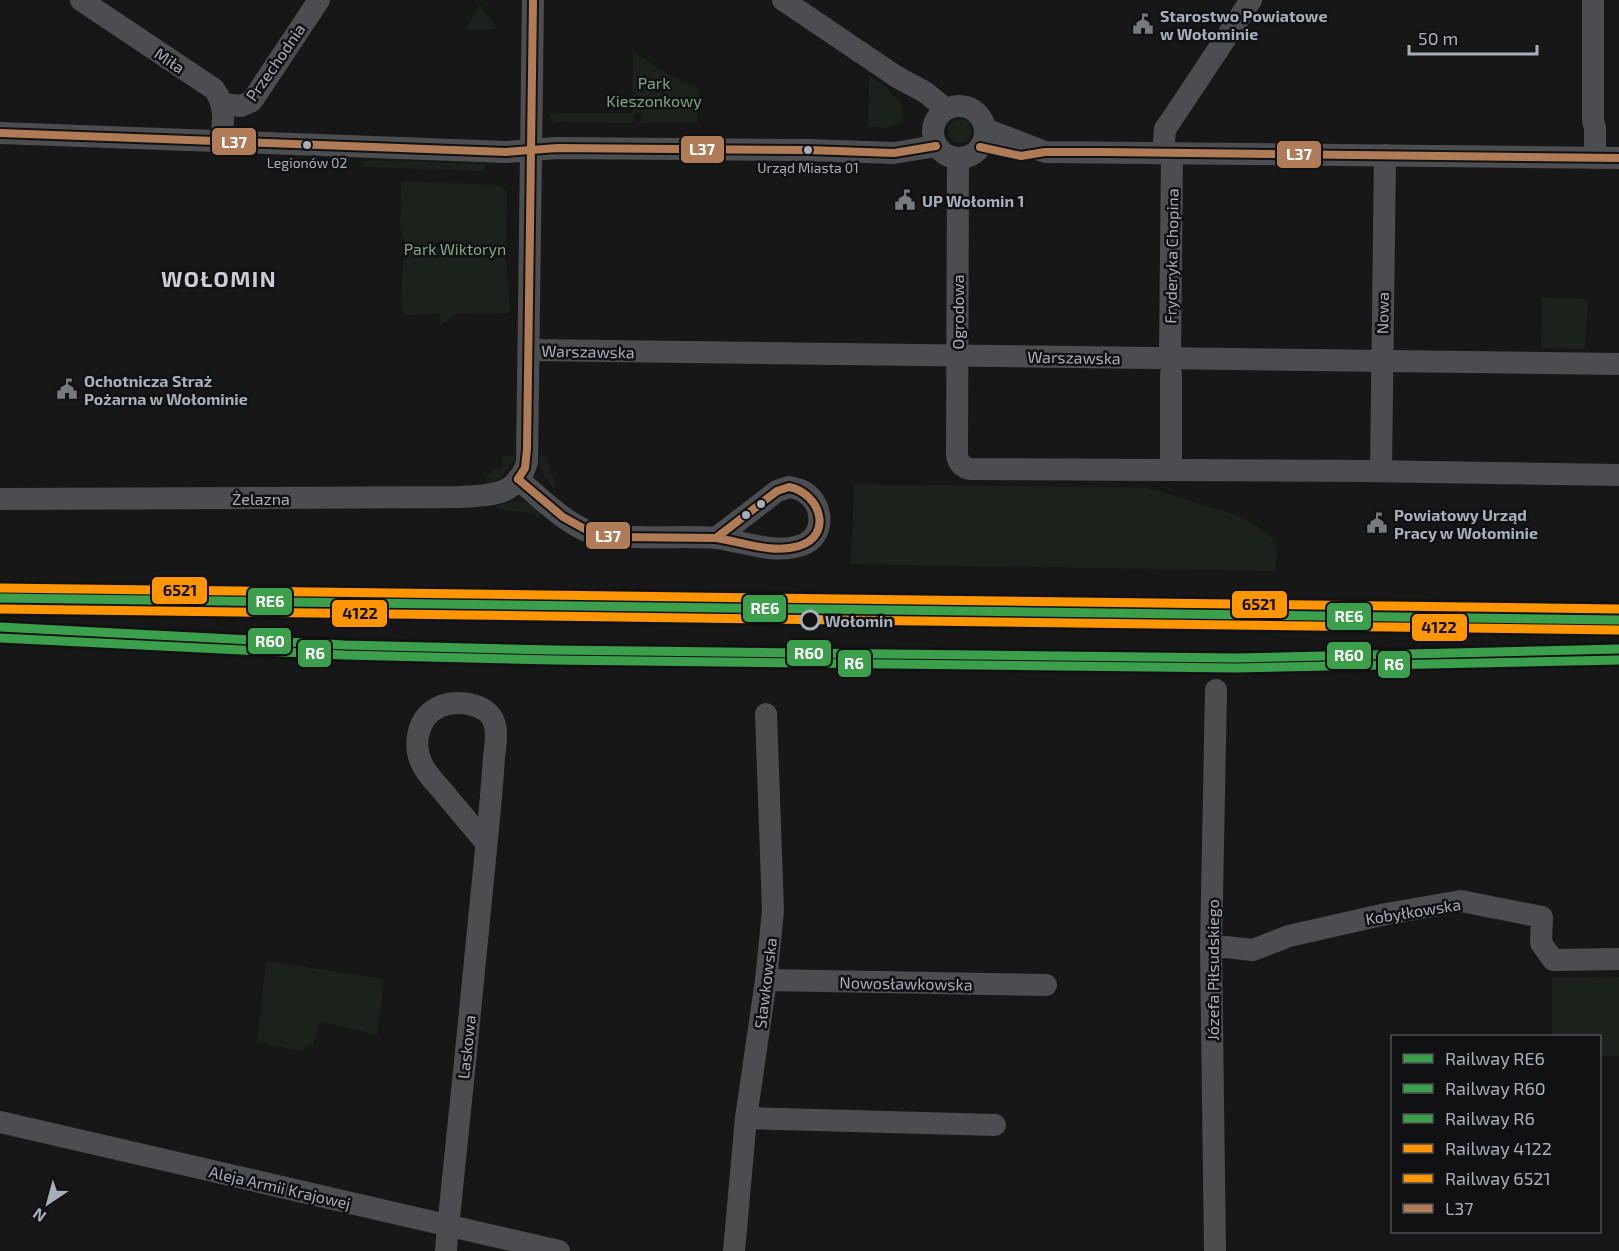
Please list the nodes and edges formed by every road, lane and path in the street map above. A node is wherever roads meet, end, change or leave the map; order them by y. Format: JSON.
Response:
{"nodes":[{"id":1,"x":81,"y":0,"type":"edge"},
{"id":2,"x":318,"y":0,"type":"edge"},
{"id":3,"x":533,"y":0,"type":"edge"},
{"id":4,"x":783,"y":0,"type":"edge"},
{"id":5,"x":1251,"y":0,"type":"edge"},
{"id":6,"x":1593,"y":0,"type":"edge"},
{"id":7,"x":222,"y":104,"type":"junction"},
{"id":8,"x":940,"y":114,"type":"junction"},
{"id":9,"x":0,"y":133,"type":"edge"},
{"id":10,"x":983,"y":138,"type":"junction"},
{"id":11,"x":220,"y":141,"type":"junction"},
{"id":12,"x":936,"y":146,"type":"junction"},
{"id":13,"x":530,"y":150,"type":"junction"},
{"id":14,"x":1167,"y":153,"type":"junction"},
{"id":15,"x":1385,"y":155,"type":"junction"},
{"id":16,"x":958,"y":158,"type":"junction"},
{"id":17,"x":1595,"y":158,"type":"junction"},
{"id":18,"x":1619,"y":158,"type":"edge"},
{"id":19,"x":529,"y":350,"type":"junction"},
{"id":20,"x":957,"y":355,"type":"junction"},
{"id":21,"x":1381,"y":361,"type":"junction"},
{"id":22,"x":1619,"y":364,"type":"edge"},
{"id":23,"x":1170,"y":366,"type":"junction"},
{"id":24,"x":1171,"y":469,"type":"junction"},
{"id":25,"x":1381,"y":471,"type":"junction"},
{"id":26,"x":1619,"y":475,"type":"edge"},
{"id":27,"x":518,"y":479,"type":"junction"},
{"id":28,"x":0,"y":499,"type":"edge"},
{"id":29,"x":716,"y":538,"type":"dead end"},
{"id":30,"x":1216,"y":690,"type":"dead end"},
{"id":31,"x":766,"y":714,"type":"dead end"},
{"id":32,"x":486,"y":843,"type":"junction"},
{"id":33,"x":1211,"y":948,"type":"junction"},
{"id":34,"x":1619,"y":959,"type":"edge"},
{"id":35,"x":766,"y":980,"type":"junction"},
{"id":36,"x":1046,"y":985,"type":"dead end"},
{"id":37,"x":747,"y":1118,"type":"junction"},
{"id":38,"x":0,"y":1122,"type":"edge"},
{"id":39,"x":995,"y":1125,"type":"dead end"},
{"id":40,"x":449,"y":1225,"type":"junction"},
{"id":41,"x":446,"y":1251,"type":"edge"},
{"id":42,"x":559,"y":1251,"type":"edge"},
{"id":43,"x":734,"y":1251,"type":"edge"},
{"id":44,"x":1215,"y":1251,"type":"edge"}],
"edges":[{"from":1,"to":7,"type":"street","name":"Miła"},
{"from":2,"to":7,"type":"street","name":"Przechodnia"},
{"from":3,"to":13,"type":"street"},
{"from":4,"to":8,"type":"street"},
{"from":5,"to":14,"type":"street","name":"Fryderyka Chopina"},
{"from":6,"to":17,"type":"street"},
{"from":7,"to":11,"type":"street"},
{"from":8,"to":10,"type":"street"},
{"from":8,"to":12,"type":"street"},
{"from":9,"to":11,"type":"street"},
{"from":10,"to":14,"type":"street"},
{"from":10,"to":16,"type":"street"},
{"from":11,"to":13,"type":"street"},
{"from":12,"to":13,"type":"street"},
{"from":12,"to":16,"type":"street"},
{"from":13,"to":19,"type":"street"},
{"from":14,"to":15,"type":"street"},
{"from":14,"to":23,"type":"street","name":"Fryderyka Chopina"},
{"from":15,"to":17,"type":"street"},
{"from":15,"to":21,"type":"street","name":"Nowa"},
{"from":16,"to":20,"type":"street","name":"Ogrodowa"},
{"from":17,"to":18,"type":"street"},
{"from":19,"to":20,"type":"street","name":"Warszawska"},
{"from":19,"to":27,"type":"street"},
{"from":20,"to":23,"type":"street","name":"Warszawska"},
{"from":20,"to":24,"type":"street","name":"Ogrodowa"},
{"from":21,"to":22,"type":"street","name":"Warszawska"},
{"from":21,"to":23,"type":"street","name":"Warszawska"},
{"from":21,"to":25,"type":"street","name":"Nowa"},
{"from":23,"to":24,"type":"street","name":"Fryderyka Chopina"},
{"from":24,"to":25,"type":"street"},
{"from":25,"to":26,"type":"street"},
{"from":27,"to":28,"type":"street","name":"Żelazna"},
{"from":27,"to":29,"type":"street"},
{"from":30,"to":33,"type":"street","name":"Józefa Piłsudskiego"},
{"from":31,"to":35,"type":"street","name":"Sławkowska"},
{"from":32,"to":32,"type":"street","name":"Laskowa"},
{"from":32,"to":40,"type":"street","name":"Laskowa"},
{"from":33,"to":34,"type":"street","name":"Kobyłkowska"},
{"from":33,"to":44,"type":"street","name":"Józefa Piłsudskiego"},
{"from":35,"to":36,"type":"street","name":"Nowosławkowska"},
{"from":35,"to":37,"type":"street","name":"Sławkowska"},
{"from":37,"to":39,"type":"street"},
{"from":37,"to":43,"type":"street","name":"Sławkowska"},
{"from":38,"to":40,"type":"street","name":"Aleja Armii Krajowej"},
{"from":40,"to":41,"type":"street","name":"Laskowa"},
{"from":40,"to":42,"type":"street","name":"Aleja Armii Krajowej"}]}
